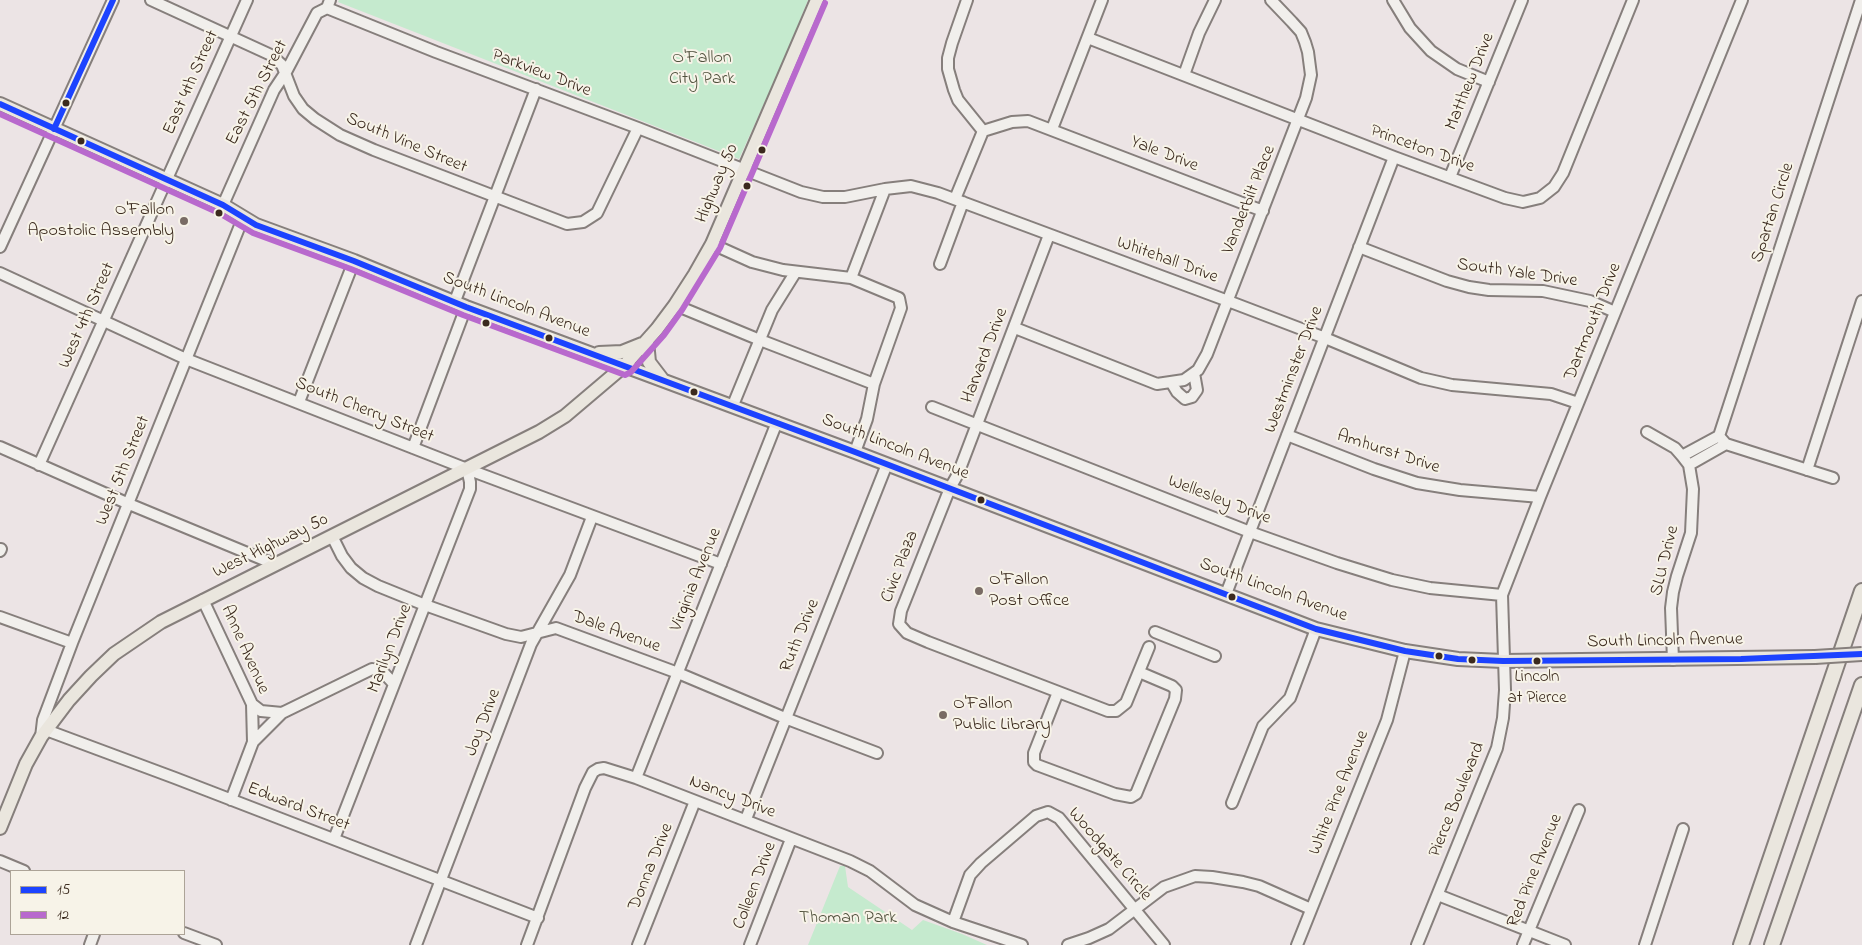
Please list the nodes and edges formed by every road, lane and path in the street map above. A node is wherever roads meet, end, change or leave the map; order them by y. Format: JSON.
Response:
{"nodes":[{"id":1,"x":113,"y":0,"type":"edge"},
{"id":2,"x":151,"y":0,"type":"edge"},
{"id":3,"x":247,"y":0,"type":"edge"},
{"id":4,"x":817,"y":0,"type":"edge"},
{"id":5,"x":967,"y":0,"type":"edge"},
{"id":6,"x":1102,"y":0,"type":"edge"},
{"id":7,"x":1216,"y":0,"type":"edge"},
{"id":8,"x":1271,"y":0,"type":"edge"},
{"id":9,"x":1393,"y":0,"type":"edge"},
{"id":10,"x":1522,"y":0,"type":"edge"},
{"id":11,"x":1633,"y":0,"type":"edge"},
{"id":12,"x":1742,"y":0,"type":"edge"},
{"id":13,"x":1861,"y":0,"type":"edge"},
{"id":14,"x":328,"y":4,"type":"edge"},
{"id":15,"x":231,"y":36,"type":"junction"},
{"id":16,"x":1088,"y":38,"type":"junction"},
{"id":17,"x":286,"y":72,"type":"junction"},
{"id":18,"x":1184,"y":75,"type":"junction"},
{"id":19,"x":1489,"y":82,"type":"junction"},
{"id":20,"x":536,"y":89,"type":"junction"},
{"id":21,"x":0,"y":104,"type":"edge"},
{"id":22,"x":1299,"y":121,"type":"junction"},
{"id":23,"x":638,"y":128,"type":"junction"},
{"id":24,"x":54,"y":129,"type":"junction"},
{"id":25,"x":1052,"y":129,"type":"junction"},
{"id":26,"x":983,"y":131,"type":"junction"},
{"id":27,"x":1394,"y":157,"type":"junction"},
{"id":28,"x":744,"y":170,"type":"junction"},
{"id":29,"x":1450,"y":177,"type":"junction"},
{"id":30,"x":167,"y":180,"type":"junction"},
{"id":31,"x":885,"y":189,"type":"junction"},
{"id":32,"x":494,"y":197,"type":"junction"},
{"id":33,"x":959,"y":201,"type":"junction"},
{"id":34,"x":223,"y":205,"type":"junction"},
{"id":35,"x":1264,"y":211,"type":"junction"},
{"id":36,"x":243,"y":218,"type":"junction"},
{"id":37,"x":1049,"y":235,"type":"junction"},
{"id":38,"x":712,"y":244,"type":"junction"},
{"id":39,"x":0,"y":247,"type":"edge"},
{"id":40,"x":1359,"y":247,"type":"junction"},
{"id":41,"x":354,"y":261,"type":"junction"},
{"id":42,"x":940,"y":264,"type":"dead end"},
{"id":43,"x":0,"y":273,"type":"edge"},
{"id":44,"x":795,"y":273,"type":"junction"},
{"id":45,"x":852,"y":278,"type":"junction"},
{"id":46,"x":1228,"y":300,"type":"junction"},
{"id":47,"x":1862,"y":302,"type":"edge"},
{"id":48,"x":461,"y":304,"type":"junction"},
{"id":49,"x":675,"y":304,"type":"junction"},
{"id":50,"x":1615,"y":312,"type":"junction"},
{"id":51,"x":103,"y":321,"type":"junction"},
{"id":52,"x":1014,"y":328,"type":"junction"},
{"id":53,"x":1324,"y":338,"type":"junction"},
{"id":54,"x":760,"y":340,"type":"junction"},
{"id":55,"x":647,"y":341,"type":"junction"},
{"id":56,"x":589,"y":353,"type":"junction"},
{"id":57,"x":186,"y":359,"type":"junction"},
{"id":58,"x":624,"y":366,"type":"junction"},
{"id":59,"x":1194,"y":373,"type":"junction"},
{"id":60,"x":663,"y":380,"type":"junction"},
{"id":61,"x":1171,"y":382,"type":"junction"},
{"id":62,"x":874,"y":384,"type":"junction"},
{"id":63,"x":299,"y":402,"type":"junction"},
{"id":64,"x":1578,"y":403,"type":"junction"},
{"id":65,"x":733,"y":406,"type":"junction"},
{"id":66,"x":932,"y":407,"type":"dead end"},
{"id":67,"x":777,"y":422,"type":"junction"},
{"id":68,"x":976,"y":424,"type":"junction"},
{"id":69,"x":1647,"y":432,"type":"dead end"},
{"id":70,"x":1287,"y":435,"type":"junction"},
{"id":71,"x":1722,"y":440,"type":"junction"},
{"id":72,"x":0,"y":447,"type":"edge"},
{"id":73,"x":413,"y":448,"type":"junction"},
{"id":74,"x":855,"y":452,"type":"junction"},
{"id":75,"x":1682,"y":456,"type":"junction"},
{"id":76,"x":887,"y":464,"type":"junction"},
{"id":77,"x":39,"y":465,"type":"junction"},
{"id":78,"x":1688,"y":465,"type":"junction"},
{"id":79,"x":467,"y":469,"type":"junction"},
{"id":80,"x":1807,"y":470,"type":"junction"},
{"id":81,"x":1833,"y":478,"type":"dead end"},
{"id":82,"x":950,"y":488,"type":"junction"},
{"id":83,"x":1540,"y":497,"type":"junction"},
{"id":84,"x":129,"y":504,"type":"junction"},
{"id":85,"x":592,"y":517,"type":"junction"},
{"id":86,"x":1250,"y":532,"type":"junction"},
{"id":87,"x":332,"y":536,"type":"junction"},
{"id":88,"x":274,"y":564,"type":"junction"},
{"id":89,"x":721,"y":564,"type":"junction"},
{"id":90,"x":1862,"y":591,"type":"edge"},
{"id":91,"x":1226,"y":594,"type":"junction"},
{"id":92,"x":1502,"y":594,"type":"junction"},
{"id":93,"x":203,"y":600,"type":"junction"},
{"id":94,"x":425,"y":605,"type":"junction"},
{"id":95,"x":0,"y":616,"type":"edge"},
{"id":96,"x":1316,"y":629,"type":"junction"},
{"id":97,"x":1155,"y":632,"type":"dead end"},
{"id":98,"x":538,"y":633,"type":"junction"},
{"id":99,"x":72,"y":643,"type":"junction"},
{"id":100,"x":1149,"y":647,"type":"dead end"},
{"id":101,"x":1405,"y":650,"type":"junction"},
{"id":102,"x":1862,"y":654,"type":"edge"},
{"id":103,"x":1215,"y":656,"type":"dead end"},
{"id":104,"x":1673,"y":660,"type":"junction"},
{"id":105,"x":1503,"y":661,"type":"junction"},
{"id":106,"x":1139,"y":672,"type":"junction"},
{"id":107,"x":678,"y":673,"type":"junction"},
{"id":108,"x":394,"y":684,"type":"junction"},
{"id":109,"x":1862,"y":685,"type":"edge"},
{"id":110,"x":1058,"y":692,"type":"junction"},
{"id":111,"x":252,"y":704,"type":"junction"},
{"id":112,"x":282,"y":713,"type":"junction"},
{"id":113,"x":785,"y":718,"type":"junction"},
{"id":114,"x":43,"y":734,"type":"junction"},
{"id":115,"x":253,"y":742,"type":"junction"},
{"id":116,"x":878,"y":753,"type":"dead end"},
{"id":117,"x":636,"y":778,"type":"junction"},
{"id":118,"x":231,"y":800,"type":"junction"},
{"id":119,"x":695,"y":801,"type":"junction"},
{"id":120,"x":1232,"y":802,"type":"dead end"},
{"id":121,"x":1579,"y":810,"type":"dead end"},
{"id":122,"x":746,"y":819,"type":"junction"},
{"id":123,"x":0,"y":828,"type":"edge"},
{"id":124,"x":1683,"y":828,"type":"dead end"},
{"id":125,"x":334,"y":839,"type":"junction"},
{"id":126,"x":791,"y":839,"type":"junction"},
{"id":127,"x":0,"y":860,"type":"edge"},
{"id":128,"x":22,"y":870,"type":"edge"},
{"id":129,"x":441,"y":881,"type":"junction"},
{"id":130,"x":1438,"y":895,"type":"junction"},
{"id":131,"x":1134,"y":909,"type":"junction"},
{"id":132,"x":1311,"y":909,"type":"junction"},
{"id":133,"x":538,"y":918,"type":"junction"},
{"id":134,"x":952,"y":922,"type":"junction"},
{"id":135,"x":1530,"y":930,"type":"junction"},
{"id":136,"x":185,"y":932,"type":"edge"},
{"id":137,"x":1004,"y":943,"type":"edge"},
{"id":138,"x":216,"y":945,"type":"edge"},
{"id":139,"x":416,"y":945,"type":"edge"},
{"id":140,"x":527,"y":945,"type":"edge"},
{"id":141,"x":638,"y":945,"type":"edge"},
{"id":142,"x":750,"y":945,"type":"edge"},
{"id":143,"x":1022,"y":945,"type":"edge"},
{"id":144,"x":1068,"y":945,"type":"edge"},
{"id":145,"x":1164,"y":945,"type":"edge"},
{"id":146,"x":1297,"y":945,"type":"edge"},
{"id":147,"x":1417,"y":945,"type":"edge"},
{"id":148,"x":1523,"y":945,"type":"edge"},
{"id":149,"x":1565,"y":945,"type":"edge"},
{"id":150,"x":1645,"y":945,"type":"edge"},
{"id":151,"x":1741,"y":945,"type":"edge"},
{"id":152,"x":1772,"y":945,"type":"edge"}],
"edges":[{"from":1,"to":24,"type":"street"},
{"from":2,"to":15,"type":"street","name":"South Vine Street"},
{"from":3,"to":15,"type":"street","name":"East 4th Street"},
{"from":4,"to":28,"type":"main road","name":"Highway 50"},
{"from":5,"to":26,"type":"street"},
{"from":6,"to":16,"type":"street"},
{"from":7,"to":18,"type":"street"},
{"from":8,"to":22,"type":"street","name":"Vanderbilt Place"},
{"from":9,"to":19,"type":"street"},
{"from":10,"to":19,"type":"street","name":"Matthew Drive"},
{"from":11,"to":29,"type":"street","name":"Princeton Drive"},
{"from":12,"to":50,"type":"street","name":"Dartmouth Drive"},
{"from":13,"to":71,"type":"street","name":"Spartan Circle"},
{"from":14,"to":17,"type":"street","name":"East 5th Street"},
{"from":14,"to":20,"type":"street","name":"Parkview Drive"},
{"from":15,"to":17,"type":"street","name":"South Vine Street"},
{"from":15,"to":30,"type":"street","name":"East 4th Street"},
{"from":16,"to":18,"type":"street","name":"Princeton Drive"},
{"from":16,"to":25,"type":"street"},
{"from":17,"to":32,"type":"street","name":"South Vine Street"},
{"from":17,"to":34,"type":"street","name":"East 5th Street"},
{"from":18,"to":22,"type":"street","name":"Princeton Drive"},
{"from":19,"to":29,"type":"street","name":"Matthew Drive"},
{"from":20,"to":23,"type":"street","name":"Parkview Drive"},
{"from":20,"to":32,"type":"street"},
{"from":21,"to":24,"type":"main road","name":"South Lincoln Avenue"},
{"from":22,"to":27,"type":"street","name":"Princeton Drive"},
{"from":22,"to":35,"type":"street","name":"Vanderbilt Place"},
{"from":23,"to":28,"type":"street","name":"Parkview Drive"},
{"from":23,"to":32,"type":"street","name":"South Vine Street"},
{"from":24,"to":30,"type":"main road","name":"South Lincoln Avenue"},
{"from":24,"to":39,"type":"street"},
{"from":25,"to":26,"type":"street","name":"Yale Drive"},
{"from":25,"to":35,"type":"street","name":"Yale Drive"},
{"from":26,"to":33,"type":"street"},
{"from":27,"to":29,"type":"street","name":"Princeton Drive"},
{"from":27,"to":40,"type":"street","name":"Westminster Drive"},
{"from":28,"to":31,"type":"street","name":"Whitehall Drive"},
{"from":28,"to":38,"type":"main road","name":"Highway 50"},
{"from":30,"to":34,"type":"main road","name":"South Lincoln Avenue"},
{"from":30,"to":51,"type":"street","name":"West 4th Street"},
{"from":31,"to":33,"type":"street","name":"Whitehall Drive"},
{"from":31,"to":45,"type":"street"},
{"from":32,"to":48,"type":"street"},
{"from":33,"to":37,"type":"street","name":"Whitehall Drive"},
{"from":33,"to":42,"type":"street"},
{"from":34,"to":36,"type":"main road","name":"South Lincoln Avenue"},
{"from":35,"to":46,"type":"street","name":"Vanderbilt Place"},
{"from":36,"to":41,"type":"main road","name":"South Lincoln Avenue"},
{"from":36,"to":57,"type":"street","name":"West 5th Street"},
{"from":37,"to":46,"type":"street","name":"Whitehall Drive"},
{"from":37,"to":52,"type":"street","name":"Harvard Drive"},
{"from":38,"to":44,"type":"street"},
{"from":38,"to":49,"type":"main road","name":"Highway 50"},
{"from":40,"to":50,"type":"street","name":"South Yale Drive"},
{"from":40,"to":53,"type":"street","name":"Westminster Drive"},
{"from":41,"to":48,"type":"main road","name":"South Lincoln Avenue"},
{"from":41,"to":63,"type":"street"},
{"from":43,"to":51,"type":"street","name":"South Cherry Street"},
{"from":44,"to":45,"type":"street"},
{"from":44,"to":54,"type":"street"},
{"from":45,"to":62,"type":"street"},
{"from":46,"to":53,"type":"street","name":"Whitehall Drive"},
{"from":46,"to":59,"type":"street","name":"Vanderbilt Place"},
{"from":47,"to":80,"type":"street"},
{"from":48,"to":56,"type":"main road","name":"South Lincoln Avenue"},
{"from":48,"to":73,"type":"street"},
{"from":49,"to":54,"type":"street"},
{"from":49,"to":55,"type":"main road","name":"Highway 50"},
{"from":50,"to":64,"type":"street","name":"Dartmouth Drive"},
{"from":51,"to":57,"type":"street","name":"South Cherry Street"},
{"from":51,"to":77,"type":"street","name":"West 4th Street"},
{"from":52,"to":61,"type":"street"},
{"from":52,"to":68,"type":"street","name":"Harvard Drive"},
{"from":53,"to":64,"type":"street","name":"Whitehall Drive"},
{"from":53,"to":70,"type":"street","name":"Westminster Drive"},
{"from":54,"to":62,"type":"street"},
{"from":54,"to":65,"type":"street"},
{"from":55,"to":56,"type":"main road"},
{"from":55,"to":58,"type":"main road","name":"Highway 50"},
{"from":55,"to":60,"type":"main road"},
{"from":56,"to":58,"type":"main road","name":"South Lincoln Avenue"},
{"from":57,"to":63,"type":"street","name":"South Cherry Street"},
{"from":57,"to":84,"type":"street","name":"West 5th Street"},
{"from":58,"to":60,"type":"main road","name":"South Lincoln Avenue"},
{"from":58,"to":79,"type":"main road","name":"West Highway 50"},
{"from":59,"to":61,"type":"street"},
{"from":59,"to":61,"type":"street"},
{"from":60,"to":65,"type":"main road","name":"South Lincoln Avenue"},
{"from":62,"to":74,"type":"street"},
{"from":63,"to":73,"type":"street","name":"South Cherry Street"},
{"from":64,"to":83,"type":"street","name":"Dartmouth Drive"},
{"from":65,"to":67,"type":"main road","name":"South Lincoln Avenue"},
{"from":66,"to":68,"type":"street","name":"Wellesley Drive"},
{"from":67,"to":74,"type":"main road","name":"South Lincoln Avenue"},
{"from":67,"to":89,"type":"street","name":"Virginia Avenue"},
{"from":68,"to":82,"type":"street","name":"Harvard Drive"},
{"from":68,"to":86,"type":"street","name":"Wellesley Drive"},
{"from":69,"to":75,"type":"street","name":"SLU Drive"},
{"from":70,"to":83,"type":"street","name":"Amhurst Drive"},
{"from":70,"to":86,"type":"street","name":"Westminster Drive"},
{"from":71,"to":75,"type":"street"},
{"from":71,"to":78,"type":"street"},
{"from":71,"to":80,"type":"street"},
{"from":72,"to":77,"type":"street"},
{"from":73,"to":79,"type":"street","name":"South Cherry Street"},
{"from":74,"to":76,"type":"main road","name":"South Lincoln Avenue"},
{"from":75,"to":78,"type":"street","name":"SLU Drive"},
{"from":76,"to":82,"type":"main road","name":"South Lincoln Avenue"},
{"from":76,"to":113,"type":"street","name":"Ruth Drive"},
{"from":77,"to":84,"type":"street"},
{"from":78,"to":104,"type":"street","name":"SLU Drive"},
{"from":79,"to":85,"type":"street","name":"South Cherry Street"},
{"from":79,"to":87,"type":"main road","name":"West Highway 50"},
{"from":79,"to":94,"type":"street","name":"Marilyn Drive"},
{"from":80,"to":81,"type":"street"},
{"from":82,"to":91,"type":"main road","name":"South Lincoln Avenue"},
{"from":82,"to":110,"type":"street","name":"Civic Plaza"},
{"from":83,"to":92,"type":"street","name":"Dartmouth Drive"},
{"from":84,"to":88,"type":"street"},
{"from":84,"to":99,"type":"street","name":"West 5th Street"},
{"from":85,"to":89,"type":"street","name":"South Cherry Street"},
{"from":85,"to":98,"type":"street","name":"Joy Drive"},
{"from":86,"to":91,"type":"street","name":"Westminster Drive"},
{"from":86,"to":92,"type":"street","name":"Wellesley Drive"},
{"from":87,"to":88,"type":"main road","name":"West Highway 50"},
{"from":87,"to":94,"type":"street","name":"Dale Avenue"},
{"from":88,"to":93,"type":"main road","name":"West Highway 50"},
{"from":89,"to":107,"type":"street","name":"Virginia Avenue"},
{"from":90,"to":151,"type":"highway"},
{"from":91,"to":96,"type":"main road","name":"South Lincoln Avenue"},
{"from":92,"to":105,"type":"street","name":"Dartmouth Drive"},
{"from":93,"to":111,"type":"street","name":"Anne Avenue"},
{"from":93,"to":114,"type":"main road","name":"West Highway 50"},
{"from":94,"to":98,"type":"street","name":"Dale Avenue"},
{"from":94,"to":108,"type":"street","name":"Marilyn Drive"},
{"from":95,"to":99,"type":"street"},
{"from":96,"to":101,"type":"main road","name":"South Lincoln Avenue"},
{"from":96,"to":120,"type":"street"},
{"from":97,"to":103,"type":"street"},
{"from":98,"to":107,"type":"street","name":"Dale Avenue"},
{"from":98,"to":129,"type":"street","name":"Joy Drive"},
{"from":99,"to":114,"type":"street","name":"West 5th Street"},
{"from":100,"to":106,"type":"street"},
{"from":101,"to":105,"type":"main road","name":"South Lincoln Avenue"},
{"from":101,"to":132,"type":"street","name":"White Pine Avenue"},
{"from":102,"to":104,"type":"main road","name":"South Lincoln Avenue","bridge":true},
{"from":104,"to":105,"type":"main road","name":"South Lincoln Avenue"},
{"from":105,"to":130,"type":"street","name":"Pierce Boulevard"},
{"from":106,"to":110,"type":"street"},
{"from":106,"to":110,"type":"street"},
{"from":107,"to":113,"type":"street","name":"Dale Avenue"},
{"from":107,"to":117,"type":"street","name":"Virginia Avenue"},
{"from":108,"to":112,"type":"street"},
{"from":108,"to":125,"type":"street","name":"Marilyn Drive"},
{"from":109,"to":152,"type":"highway"},
{"from":111,"to":112,"type":"street"},
{"from":111,"to":115,"type":"street","name":"Anne Avenue"},
{"from":112,"to":115,"type":"street"},
{"from":113,"to":116,"type":"street","name":"Dale Avenue"},
{"from":113,"to":122,"type":"street","name":"Ruth Drive"},
{"from":114,"to":118,"type":"street","name":"Edward Street"},
{"from":114,"to":123,"type":"main road","name":"West Highway 50"},
{"from":115,"to":118,"type":"street","name":"Anne Avenue"},
{"from":117,"to":119,"type":"street","name":"Nancy Drive"},
{"from":117,"to":133,"type":"street","name":"Nancy Drive"},
{"from":118,"to":125,"type":"street","name":"Edward Street"},
{"from":119,"to":122,"type":"street","name":"Nancy Drive"},
{"from":119,"to":141,"type":"street","name":"Donna Drive"},
{"from":121,"to":135,"type":"street","name":"Red Pine Avenue"},
{"from":122,"to":126,"type":"street","name":"Nancy Drive"},
{"from":124,"to":150,"type":"street"},
{"from":125,"to":129,"type":"street","name":"Edward Street"},
{"from":126,"to":134,"type":"street","name":"Nancy Drive"},
{"from":126,"to":142,"type":"street","name":"Colleen Drive"},
{"from":127,"to":128,"type":"street"},
{"from":129,"to":133,"type":"street","name":"Edward Street"},
{"from":129,"to":139,"type":"street","name":"Joy Drive"},
{"from":130,"to":135,"type":"street"},
{"from":130,"to":147,"type":"street","name":"Pierce Boulevard"},
{"from":131,"to":132,"type":"street"},
{"from":131,"to":134,"type":"street","name":"Woodgate Circle"},
{"from":131,"to":144,"type":"street"},
{"from":131,"to":145,"type":"street","name":"Woodgate Circle"},
{"from":132,"to":146,"type":"street","name":"White Pine Avenue"},
{"from":133,"to":140,"type":"street","name":"Nancy Drive"},
{"from":134,"to":137,"type":"street","name":"Nancy Drive"},
{"from":135,"to":148,"type":"street","name":"Red Pine Avenue"},
{"from":135,"to":149,"type":"street"},
{"from":136,"to":138,"type":"street"},
{"from":137,"to":143,"type":"street","name":"Nancy Drive"}]}
